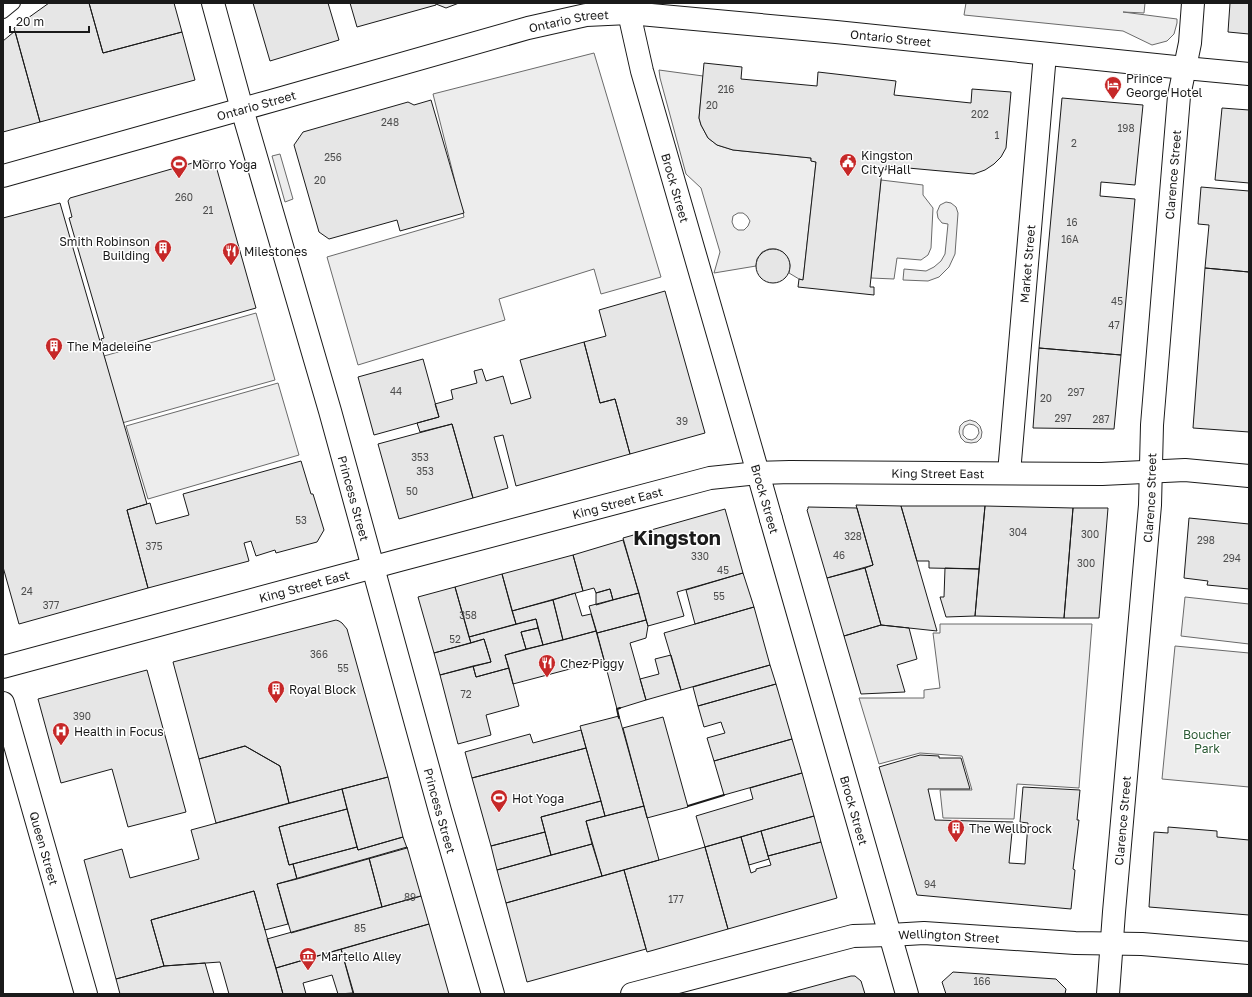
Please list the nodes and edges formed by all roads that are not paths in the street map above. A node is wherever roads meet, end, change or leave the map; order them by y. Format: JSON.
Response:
{"nodes":[{"id":1,"x":14,"y":3,"type":"edge"},
{"id":2,"x":213,"y":3,"type":"edge"},
{"id":3,"x":1193,"y":3,"type":"edge"},
{"id":4,"x":627,"y":8,"type":"edge"},
{"id":5,"x":3,"y":12,"type":"edge"},
{"id":6,"x":1045,"y":54,"type":"junction"},
{"id":7,"x":1185,"y":68,"type":"junction"},
{"id":8,"x":1249,"y":74,"type":"edge"},
{"id":9,"x":242,"y":109,"type":"junction"},
{"id":10,"x":3,"y":176,"type":"edge"},
{"id":11,"x":1151,"y":472,"type":"junction"},
{"id":12,"x":758,"y":473,"type":"junction"},
{"id":13,"x":1009,"y":473,"type":"junction"},
{"id":14,"x":1249,"y":476,"type":"edge"},
{"id":15,"x":373,"y":567,"type":"junction"},
{"id":16,"x":3,"y":667,"type":"edge"},
{"id":17,"x":3,"y":703,"type":"edge"},
{"id":18,"x":890,"y":935,"type":"junction"},
{"id":19,"x":1112,"y":943,"type":"junction"},
{"id":20,"x":1249,"y":953,"type":"edge"},
{"id":21,"x":86,"y":994,"type":"edge"},
{"id":22,"x":493,"y":994,"type":"edge"},
{"id":23,"x":632,"y":994,"type":"edge"},
{"id":24,"x":908,"y":994,"type":"edge"},
{"id":25,"x":1108,"y":994,"type":"edge"}],
"edges":[{"from":1,"to":5,"type":"lane"},
{"from":2,"to":9,"type":"main road","name":"Princess Street"},
{"from":3,"to":7,"type":"main road","name":"Clarence Street"},
{"from":4,"to":6,"type":"main road","name":"Ontario Street"},
{"from":4,"to":9,"type":"main road","name":"Ontario Street"},
{"from":4,"to":12,"type":"main road","name":"Brock Street"},
{"from":6,"to":7,"type":"main road","name":"Ontario Street"},
{"from":6,"to":13,"type":"main road","name":"Market Street"},
{"from":7,"to":8,"type":"main road","name":"Ontario Street"},
{"from":7,"to":11,"type":"main road","name":"Clarence Street"},
{"from":9,"to":10,"type":"main road","name":"Ontario Street"},
{"from":9,"to":15,"type":"main road","name":"Princess Street"},
{"from":11,"to":13,"type":"main road","name":"King Street East"},
{"from":11,"to":14,"type":"main road","name":"King Street East"},
{"from":11,"to":19,"type":"main road","name":"Clarence Street"},
{"from":12,"to":13,"type":"main road","name":"King Street East"},
{"from":12,"to":15,"type":"main road","name":"King Street East"},
{"from":12,"to":18,"type":"main road","name":"Brock Street"},
{"from":15,"to":16,"type":"main road","name":"King Street East"},
{"from":15,"to":22,"type":"main road","name":"Princess Street"},
{"from":17,"to":21,"type":"main road","name":"Queen Street"},
{"from":18,"to":19,"type":"main road","name":"Wellington Street"},
{"from":18,"to":23,"type":"main road","name":"Wellington Street"},
{"from":18,"to":24,"type":"main road","name":"Brock Street"},
{"from":19,"to":20,"type":"main road","name":"Wellington Street"},
{"from":19,"to":25,"type":"main road","name":"Clarence Street"}]}
